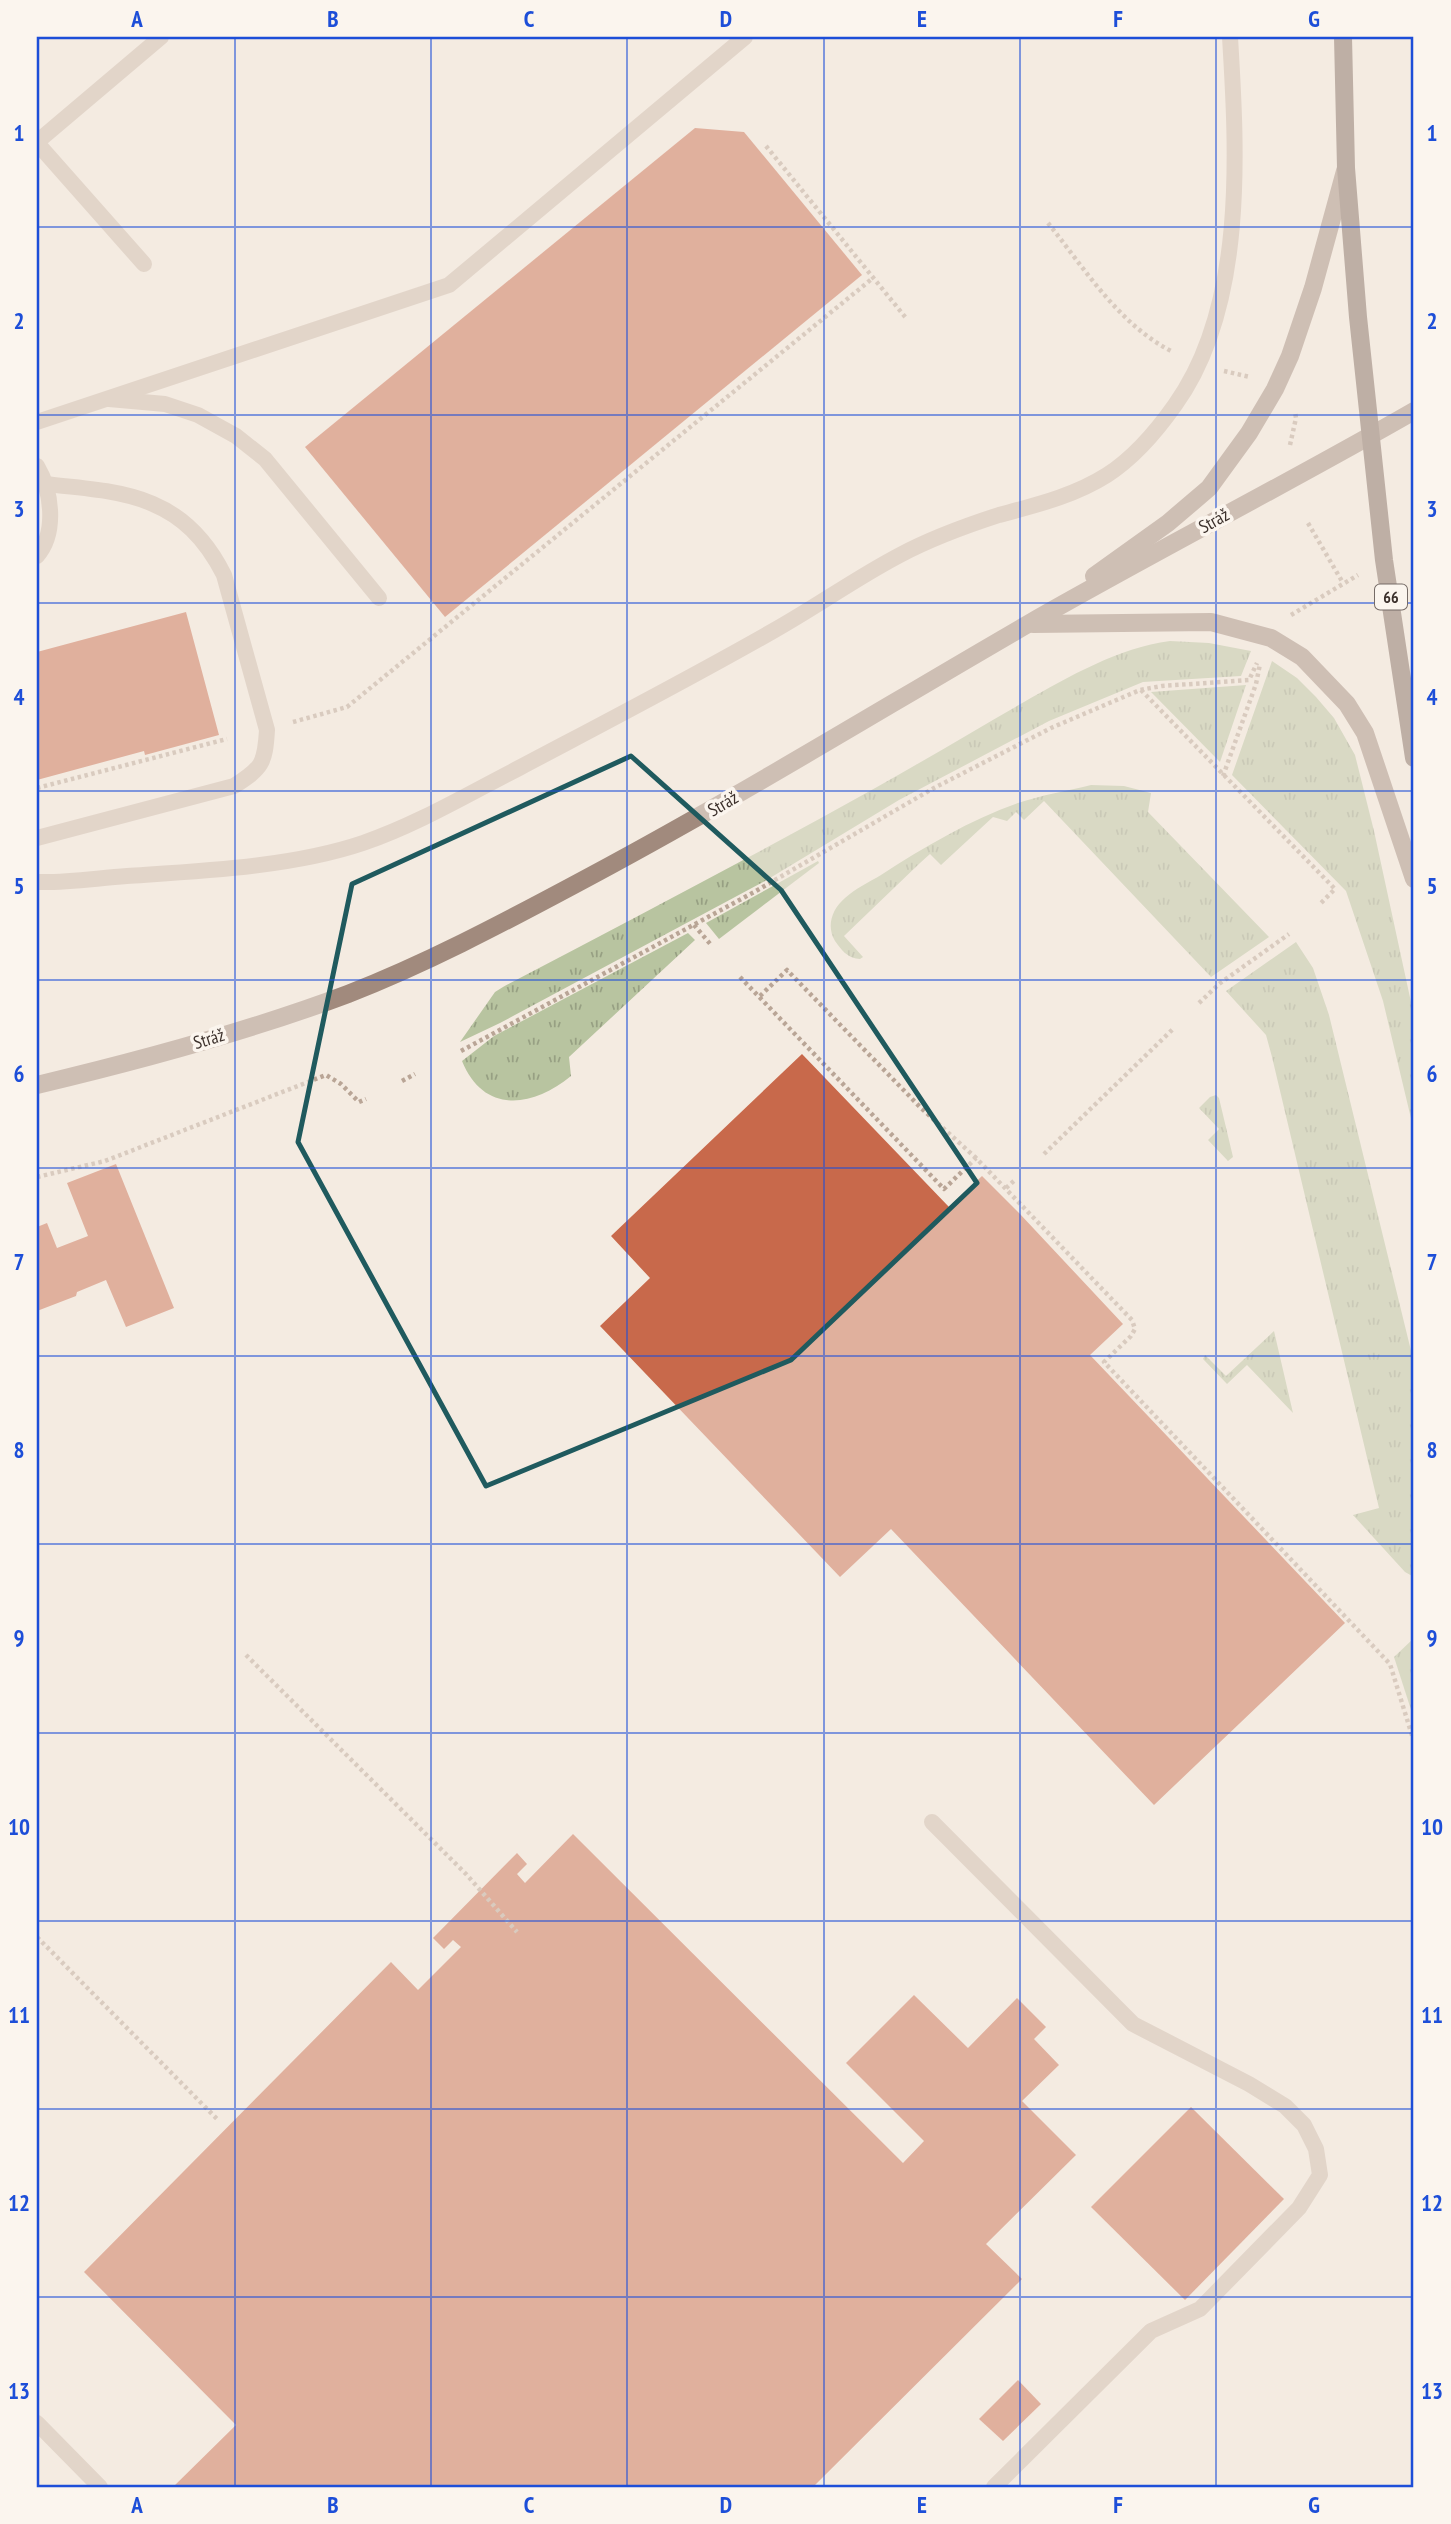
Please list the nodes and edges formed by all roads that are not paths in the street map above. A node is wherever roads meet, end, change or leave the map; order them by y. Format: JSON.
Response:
{"nodes":[{"id":1,"x":161,"y":37,"type":"edge"},
{"id":2,"x":745,"y":37,"type":"edge"},
{"id":3,"x":1343,"y":37,"type":"edge"},
{"id":4,"x":1231,"y":43,"type":"edge"},
{"id":5,"x":37,"y":142,"type":"edge"},
{"id":6,"x":1346,"y":168,"type":"junction"},
{"id":7,"x":144,"y":264,"type":"dead end"},
{"id":8,"x":103,"y":399,"type":"junction"},
{"id":9,"x":1414,"y":411,"type":"edge"},
{"id":10,"x":37,"y":422,"type":"edge"},
{"id":11,"x":1371,"y":436,"type":"junction"},
{"id":12,"x":37,"y":466,"type":"edge"},
{"id":13,"x":45,"y":484,"type":"junction"},
{"id":14,"x":37,"y":556,"type":"edge"},
{"id":15,"x":379,"y":598,"type":"dead end"},
{"id":16,"x":1029,"y":624,"type":"junction"},
{"id":17,"x":1414,"y":758,"type":"edge"},
{"id":18,"x":37,"y":838,"type":"edge"},
{"id":19,"x":1414,"y":879,"type":"edge"},
{"id":20,"x":37,"y":882,"type":"edge"},
{"id":21,"x":37,"y":1085,"type":"edge"},
{"id":22,"x":932,"y":1822,"type":"dead end"},
{"id":23,"x":37,"y":2423,"type":"edge"},
{"id":24,"x":100,"y":2487,"type":"edge"},
{"id":25,"x":994,"y":2487,"type":"edge"}],
"edges":[{"from":1,"to":5,"type":"lane"},
{"from":2,"to":8,"type":"lane"},
{"from":3,"to":6,"type":"main road","number":"66"},
{"from":4,"to":20,"type":"lane"},
{"from":5,"to":7,"type":"lane"},
{"from":6,"to":11,"type":"main road","number":"66"},
{"from":6,"to":16,"type":"street"},
{"from":8,"to":10,"type":"lane"},
{"from":8,"to":15,"type":"lane"},
{"from":9,"to":11,"type":"street","name":"Stráž"},
{"from":11,"to":16,"type":"street","name":"Stráž"},
{"from":11,"to":17,"type":"main road","number":"66"},
{"from":12,"to":13,"type":"lane"},
{"from":13,"to":14,"type":"lane"},
{"from":13,"to":18,"type":"lane"},
{"from":16,"to":19,"type":"street"},
{"from":16,"to":21,"type":"street","name":"Stráž"},
{"from":22,"to":25,"type":"lane"},
{"from":23,"to":24,"type":"lane"}]}
